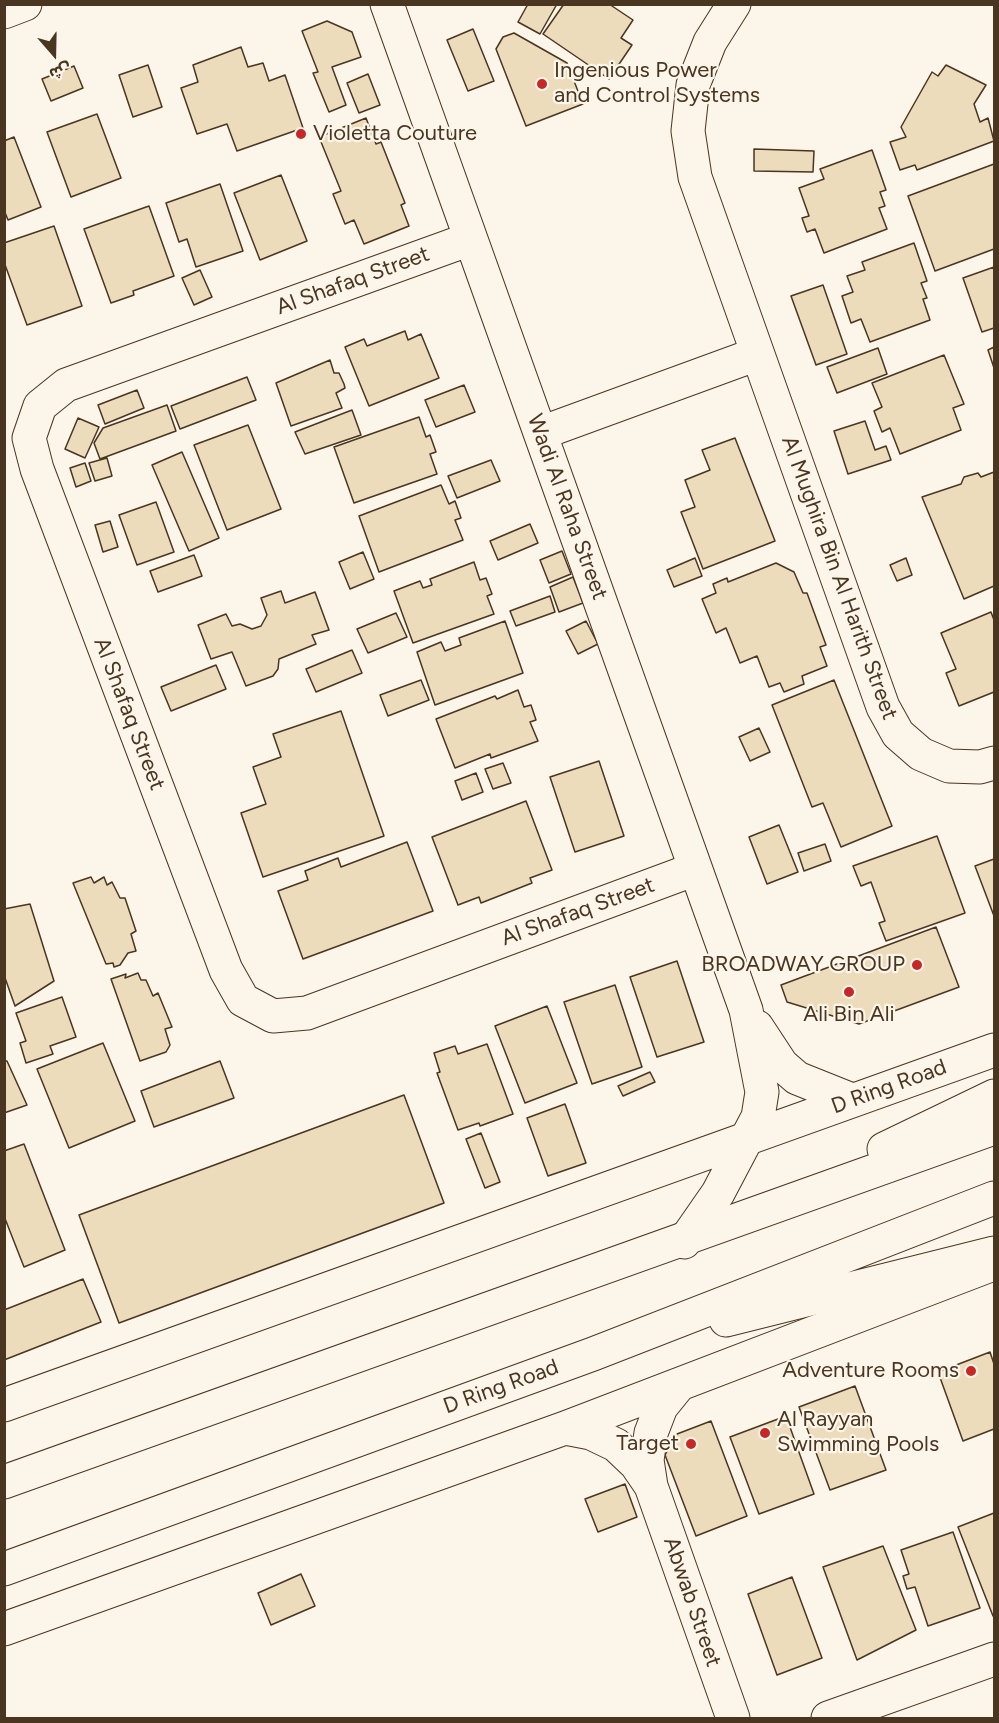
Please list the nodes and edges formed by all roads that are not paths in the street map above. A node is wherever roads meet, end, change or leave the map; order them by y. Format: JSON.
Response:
{"nodes":[{"id":1,"x":25,"y":4,"type":"edge"},
{"id":2,"x":387,"y":4,"type":"edge"},
{"id":3,"x":734,"y":4,"type":"edge"},
{"id":4,"x":4,"y":12,"type":"edge"},
{"id":5,"x":470,"y":239,"type":"junction"},
{"id":6,"x":756,"y":354,"type":"junction"},
{"id":7,"x":541,"y":433,"type":"junction"},
{"id":8,"x":994,"y":763,"type":"edge"},
{"id":9,"x":695,"y":868,"type":"junction"},
{"id":10,"x":746,"y":1010,"type":"junction"},
{"id":11,"x":994,"y":1050,"type":"edge"},
{"id":12,"x":994,"y":1096,"type":"edge"},
{"id":13,"x":852,"y":1100,"type":"junction"},
{"id":14,"x":994,"y":1128,"type":"edge"},
{"id":15,"x":746,"y":1140,"type":"junction"},
{"id":16,"x":994,"y":1198,"type":"edge"},
{"id":17,"x":748,"y":1217,"type":"junction"},
{"id":18,"x":684,"y":1242,"type":"junction"},
{"id":19,"x":994,"y":1253,"type":"edge"},
{"id":20,"x":994,"y":1263,"type":"edge"},
{"id":21,"x":593,"y":1354,"type":"junction"},
{"id":22,"x":678,"y":1386,"type":"junction"},
{"id":23,"x":4,"y":1405,"type":"edge"},
{"id":24,"x":565,"y":1428,"type":"junction"},
{"id":25,"x":4,"y":1482,"type":"edge"},
{"id":26,"x":651,"y":1486,"type":"junction"},
{"id":27,"x":4,"y":1569,"type":"edge"},
{"id":28,"x":4,"y":1629,"type":"edge"},
{"id":29,"x":994,"y":1659,"type":"edge"},
{"id":30,"x":733,"y":1719,"type":"edge"},
{"id":31,"x":828,"y":1719,"type":"edge"}],
"edges":[{"from":1,"to":4,"type":"street"},
{"from":2,"to":5,"type":"street","name":"Wadi Al Raha Street"},
{"from":3,"to":6,"type":"street","name":"Al Mughira Bin Al Harith Street"},
{"from":5,"to":7,"type":"street","name":"Wadi Al Raha Street"},
{"from":5,"to":9,"type":"street","name":"Al Shafaq Street"},
{"from":6,"to":7,"type":"street"},
{"from":6,"to":8,"type":"street","name":"Al Mughira Bin Al Harith Street"},
{"from":7,"to":9,"type":"street","name":"Wadi Al Raha Street"},
{"from":9,"to":10,"type":"street","name":"Wadi Al Raha Street"},
{"from":10,"to":13,"type":"street","name":"Wadi Al Raha Street"},
{"from":10,"to":15,"type":"street","name":"Wadi Al Raha Street"},
{"from":11,"to":13,"type":"street","name":"D Ring Road"},
{"from":12,"to":17,"type":"street"},
{"from":13,"to":15,"type":"street","name":"D Ring Road"},
{"from":14,"to":17,"type":"street"},
{"from":15,"to":18,"type":"street","name":"Wadi Al Raha Street"},
{"from":15,"to":23,"type":"street","name":"D Ring Road"},
{"from":16,"to":21,"type":"street","name":"D Ring Road"},
{"from":17,"to":18,"type":"street"},
{"from":18,"to":25,"type":"street"},
{"from":19,"to":21,"type":"street"},
{"from":20,"to":22,"type":"street"},
{"from":21,"to":27,"type":"street","name":"D Ring Road"},
{"from":22,"to":24,"type":"street"},
{"from":22,"to":26,"type":"street","name":"Abwab Street"},
{"from":24,"to":26,"type":"street","name":"Abwab Street"},
{"from":24,"to":28,"type":"street"},
{"from":26,"to":30,"type":"street","name":"Abwab Street"},
{"from":29,"to":31,"type":"street"}]}
